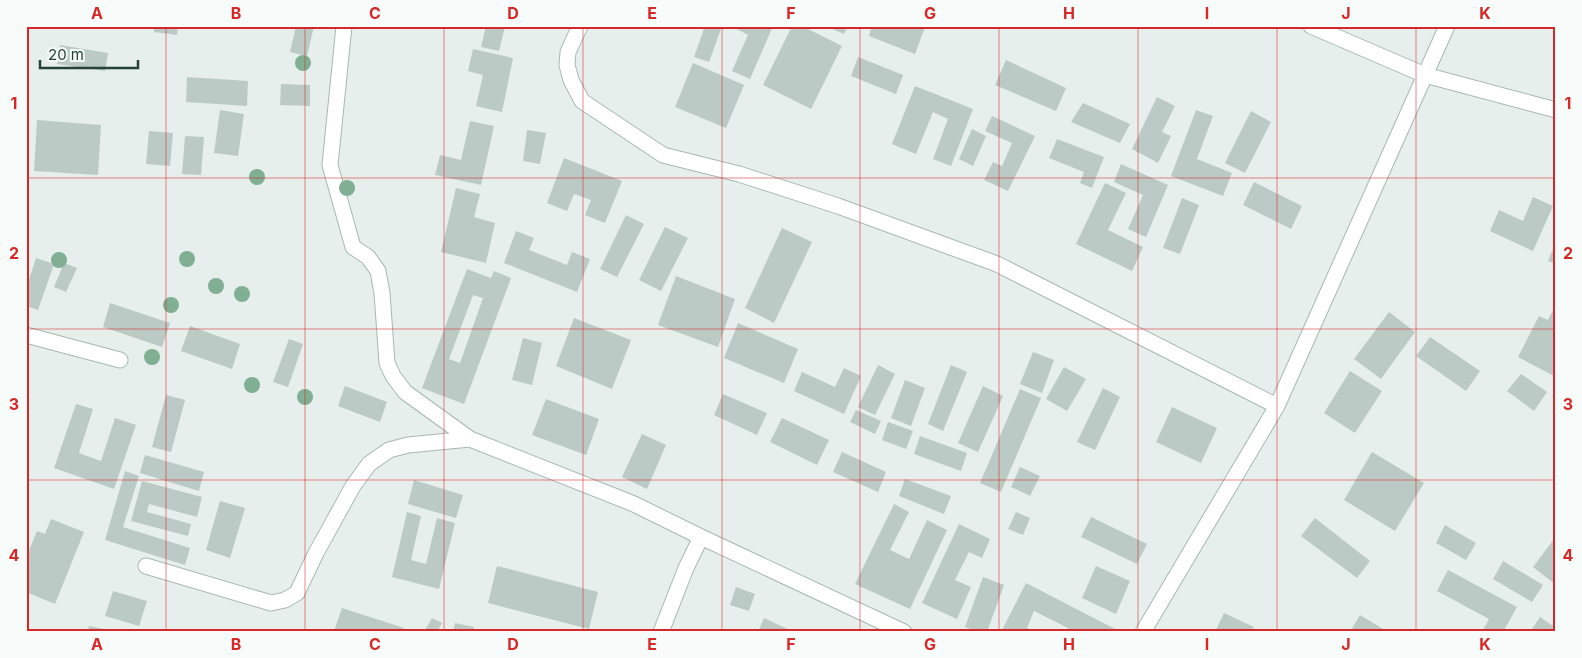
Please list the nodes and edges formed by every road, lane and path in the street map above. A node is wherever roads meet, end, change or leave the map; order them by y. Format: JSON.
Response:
{"nodes":[{"id":1,"x":344,"y":26,"type":"edge"},
{"id":2,"x":580,"y":26,"type":"edge"},
{"id":3,"x":1311,"y":26,"type":"edge"},
{"id":4,"x":1447,"y":26,"type":"edge"},
{"id":5,"x":1425,"y":75,"type":"junction"},
{"id":6,"x":1556,"y":110,"type":"edge"},
{"id":7,"x":26,"y":335,"type":"edge"},
{"id":8,"x":120,"y":360,"type":"dead end"},
{"id":9,"x":1277,"y":406,"type":"junction"},
{"id":10,"x":470,"y":439,"type":"junction"},
{"id":11,"x":700,"y":537,"type":"junction"},
{"id":12,"x":146,"y":566,"type":"dead end"},
{"id":13,"x":661,"y":632,"type":"edge"},
{"id":14,"x":904,"y":632,"type":"edge"},
{"id":15,"x":1144,"y":632,"type":"edge"}],
"edges":[{"from":1,"to":10,"type":"street"},
{"from":2,"to":9,"type":"street"},
{"from":3,"to":5,"type":"street"},
{"from":4,"to":5,"type":"street"},
{"from":5,"to":6,"type":"street"},
{"from":5,"to":9,"type":"street"},
{"from":7,"to":8,"type":"street"},
{"from":9,"to":15,"type":"street"},
{"from":10,"to":11,"type":"street"},
{"from":10,"to":12,"type":"street"},
{"from":11,"to":13,"type":"street"},
{"from":11,"to":14,"type":"street"}]}
